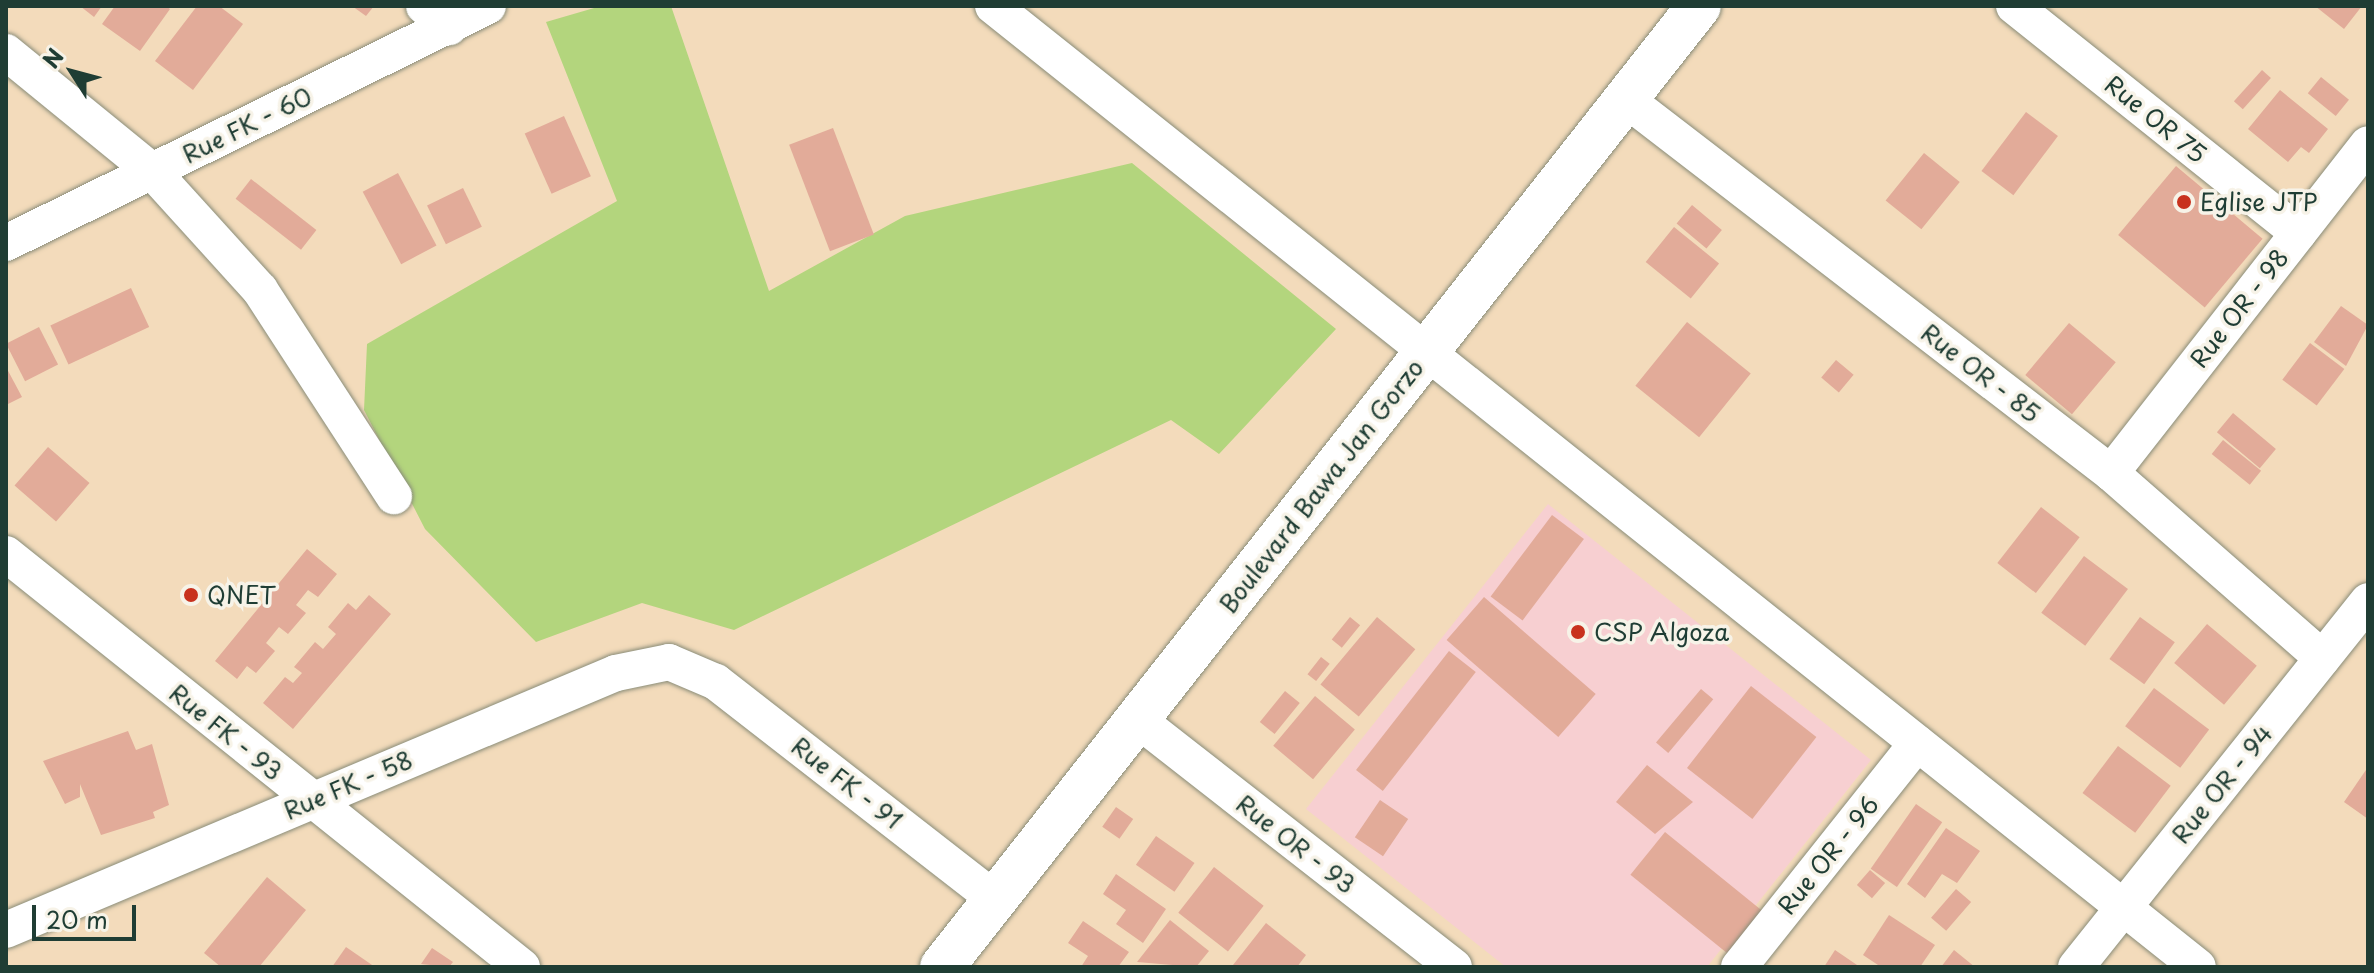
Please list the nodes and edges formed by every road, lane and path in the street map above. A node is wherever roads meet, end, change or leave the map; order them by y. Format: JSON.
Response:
{"nodes":[{"id":1,"x":488,"y":6,"type":"edge"},
{"id":2,"x":993,"y":6,"type":"edge"},
{"id":3,"x":1699,"y":6,"type":"edge"},
{"id":4,"x":2014,"y":6,"type":"edge"},
{"id":5,"x":436,"y":16,"type":"edge"},
{"id":6,"x":6,"y":52,"type":"edge"},
{"id":7,"x":1628,"y":101,"type":"junction"},
{"id":8,"x":2368,"y":144,"type":"edge"},
{"id":9,"x":153,"y":172,"type":"junction"},
{"id":10,"x":2298,"y":233,"type":"junction"},
{"id":11,"x":6,"y":243,"type":"edge"},
{"id":12,"x":1426,"y":351,"type":"junction"},
{"id":13,"x":2111,"y":473,"type":"junction"},
{"id":14,"x":394,"y":496,"type":"dead end"},
{"id":15,"x":6,"y":554,"type":"edge"},
{"id":16,"x":2368,"y":601,"type":"edge"},
{"id":17,"x":2322,"y":658,"type":"junction"},
{"id":18,"x":695,"y":669,"type":"joint"},
{"id":19,"x":1138,"y":720,"type":"junction"},
{"id":20,"x":1917,"y":743,"type":"junction"},
{"id":21,"x":311,"y":801,"type":"junction"},
{"id":22,"x":996,"y":900,"type":"junction"},
{"id":23,"x":2123,"y":908,"type":"junction"},
{"id":24,"x":6,"y":930,"type":"edge"},
{"id":25,"x":958,"y":962,"type":"edge"},
{"id":26,"x":522,"y":967,"type":"edge"},
{"id":27,"x":1454,"y":967,"type":"edge"},
{"id":28,"x":1739,"y":967,"type":"edge"},
{"id":29,"x":2076,"y":967,"type":"edge"},
{"id":30,"x":2198,"y":967,"type":"edge"}],
"edges":[{"from":1,"to":5,"type":"street","name":"Rue FK - 60"},
{"from":2,"to":12,"type":"street"},
{"from":3,"to":7,"type":"main road","name":"Boulevard Bawa Jan Gorzo"},
{"from":4,"to":10,"type":"street","name":"Rue OR 75"},
{"from":5,"to":9,"type":"street","name":"Rue FK - 60"},
{"from":6,"to":9,"type":"street"},
{"from":7,"to":12,"type":"main road","name":"Boulevard Bawa Jan Gorzo"},
{"from":7,"to":13,"type":"street","name":"Rue OR - 85"},
{"from":8,"to":10,"type":"street","name":"Rue OR - 98"},
{"from":9,"to":11,"type":"street","name":"Rue FK - 60"},
{"from":9,"to":14,"type":"street"},
{"from":10,"to":13,"type":"street","name":"Rue OR - 98"},
{"from":12,"to":19,"type":"main road","name":"Boulevard Bawa Jan Gorzo"},
{"from":12,"to":20,"type":"street"},
{"from":13,"to":17,"type":"street","name":"Rue OR - 85"},
{"from":15,"to":21,"type":"street","name":"Rue FK - 93"},
{"from":16,"to":17,"type":"street","name":"Rue OR - 94"},
{"from":17,"to":23,"type":"street","name":"Rue OR - 94"},
{"from":18,"to":21,"type":"street","name":"Rue FK - 58"},
{"from":18,"to":22,"type":"street","name":"Rue FK - 91"},
{"from":19,"to":22,"type":"main road","name":"Boulevard Bawa Jan Gorzo"},
{"from":19,"to":27,"type":"street","name":"Rue OR - 93"},
{"from":20,"to":23,"type":"street"},
{"from":20,"to":28,"type":"street","name":"Rue OR - 96"},
{"from":21,"to":24,"type":"street","name":"Rue FK - 58"},
{"from":21,"to":26,"type":"street","name":"Rue FK - 93"},
{"from":22,"to":25,"type":"main road","name":"Boulevard Bawa Jan Gorzo"},
{"from":23,"to":29,"type":"street","name":"Rue OR - 94"},
{"from":23,"to":30,"type":"street"}]}
